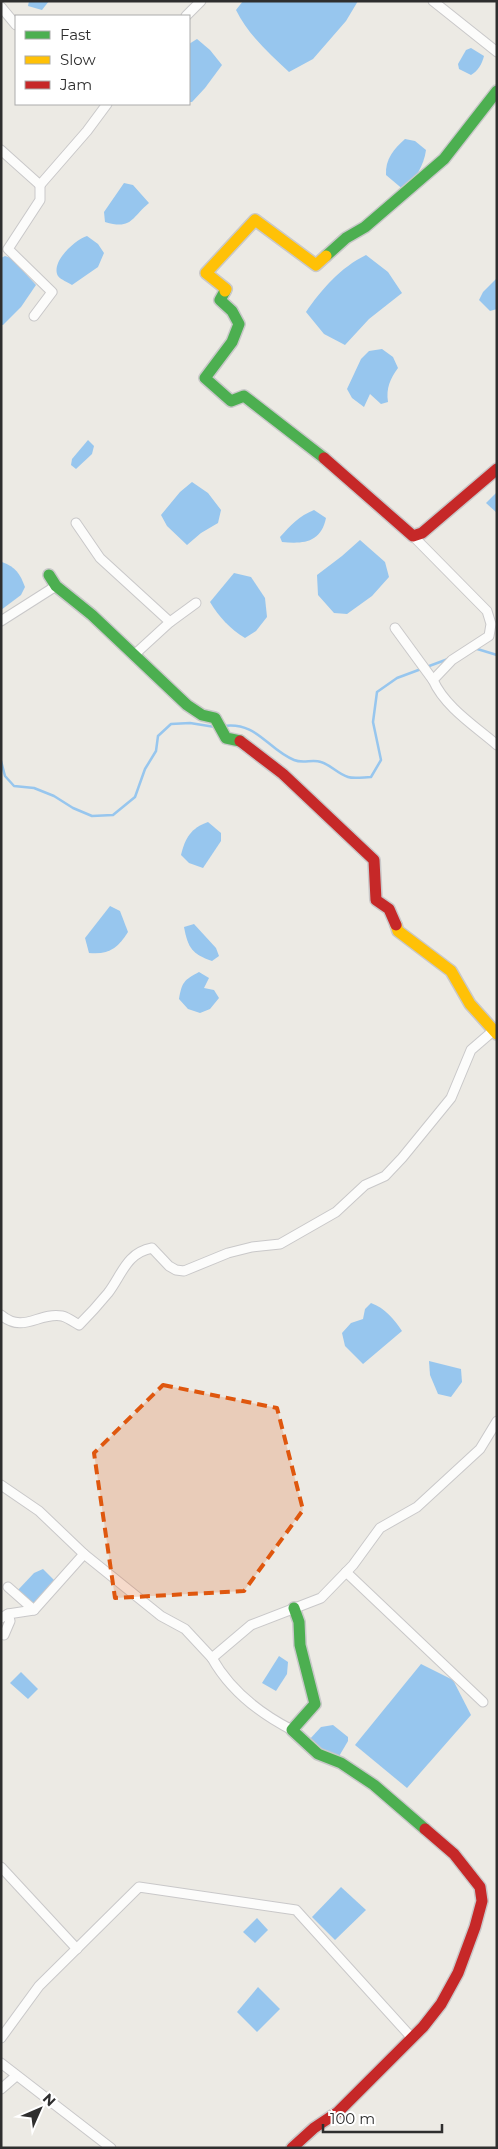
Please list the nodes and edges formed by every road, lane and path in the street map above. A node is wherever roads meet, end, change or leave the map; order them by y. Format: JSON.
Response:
{"nodes":[{"id":1,"x":201,"y":1,"type":"edge"},
{"id":2,"x":433,"y":1,"type":"edge"},
{"id":3,"x":1,"y":7,"type":"edge"},
{"id":4,"x":187,"y":15,"type":"edge"},
{"id":5,"x":15,"y":24,"type":"edge"},
{"id":6,"x":497,"y":52,"type":"edge"},
{"id":7,"x":497,"y":91,"type":"edge"},
{"id":8,"x":105,"y":105,"type":"edge"},
{"id":9,"x":1,"y":150,"type":"edge"},
{"id":10,"x":40,"y":185,"type":"junction"},
{"id":11,"x":4,"y":252,"type":"edge"},
{"id":12,"x":34,"y":316,"type":"dead end"},
{"id":13,"x":497,"y":469,"type":"edge"},
{"id":14,"x":76,"y":523,"type":"dead end"},
{"id":15,"x":413,"y":536,"type":"junction"},
{"id":16,"x":49,"y":575,"type":"dead end"},
{"id":17,"x":56,"y":586,"type":"junction"},
{"id":18,"x":196,"y":603,"type":"dead end"},
{"id":19,"x":1,"y":621,"type":"edge"},
{"id":20,"x":170,"y":622,"type":"junction"},
{"id":21,"x":395,"y":628,"type":"dead end"},
{"id":22,"x":134,"y":655,"type":"junction"},
{"id":23,"x":433,"y":680,"type":"junction"},
{"id":24,"x":497,"y":745,"type":"edge"},
{"id":25,"x":495,"y":1033,"type":"edge"},
{"id":26,"x":1,"y":1315,"type":"edge"},
{"id":27,"x":497,"y":1421,"type":"edge"},
{"id":28,"x":1,"y":1485,"type":"edge"},
{"id":29,"x":84,"y":1554,"type":"junction"},
{"id":30,"x":346,"y":1572,"type":"junction"},
{"id":31,"x":8,"y":1587,"type":"dead end"},
{"id":32,"x":294,"y":1608,"type":"junction"},
{"id":33,"x":34,"y":1610,"type":"junction"},
{"id":34,"x":5,"y":1616,"type":"edge"},
{"id":35,"x":4,"y":1635,"type":"dead end"},
{"id":36,"x":212,"y":1658,"type":"junction"},
{"id":37,"x":483,"y":1702,"type":"dead end"},
{"id":38,"x":292,"y":1730,"type":"junction"},
{"id":39,"x":1,"y":1867,"type":"edge"},
{"id":40,"x":77,"y":1949,"type":"junction"},
{"id":41,"x":1,"y":2038,"type":"edge"},
{"id":42,"x":412,"y":2038,"type":"junction"},
{"id":43,"x":1,"y":2063,"type":"edge"},
{"id":44,"x":16,"y":2076,"type":"junction"},
{"id":45,"x":1,"y":2089,"type":"edge"},
{"id":46,"x":110,"y":2148,"type":"edge"},
{"id":47,"x":292,"y":2148,"type":"edge"}],
"edges":[{"from":1,"to":4,"type":"street"},
{"from":2,"to":6,"type":"street"},
{"from":3,"to":5,"type":"street"},
{"from":7,"to":15,"type":"street"},
{"from":8,"to":10,"type":"street"},
{"from":9,"to":10,"type":"street"},
{"from":10,"to":11,"type":"street"},
{"from":11,"to":12,"type":"street"},
{"from":13,"to":15,"type":"street"},
{"from":14,"to":20,"type":"street"},
{"from":15,"to":23,"type":"street"},
{"from":16,"to":17,"type":"street"},
{"from":17,"to":19,"type":"street"},
{"from":17,"to":22,"type":"street"},
{"from":18,"to":20,"type":"street"},
{"from":20,"to":22,"type":"street"},
{"from":21,"to":23,"type":"street"},
{"from":22,"to":25,"type":"street"},
{"from":23,"to":24,"type":"street"},
{"from":25,"to":26,"type":"street"},
{"from":27,"to":30,"type":"street"},
{"from":28,"to":29,"type":"street"},
{"from":29,"to":33,"type":"street"},
{"from":29,"to":36,"type":"street"},
{"from":30,"to":32,"type":"street"},
{"from":30,"to":37,"type":"street"},
{"from":31,"to":33,"type":"street"},
{"from":32,"to":36,"type":"street"},
{"from":32,"to":38,"type":"street"},
{"from":33,"to":34,"type":"street"},
{"from":34,"to":35,"type":"street"},
{"from":36,"to":38,"type":"street"},
{"from":38,"to":42,"type":"street"},
{"from":39,"to":40,"type":"street"},
{"from":40,"to":41,"type":"street"},
{"from":40,"to":42,"type":"street"},
{"from":42,"to":47,"type":"street"},
{"from":43,"to":44,"type":"street"},
{"from":44,"to":45,"type":"street"},
{"from":44,"to":46,"type":"street"}]}
